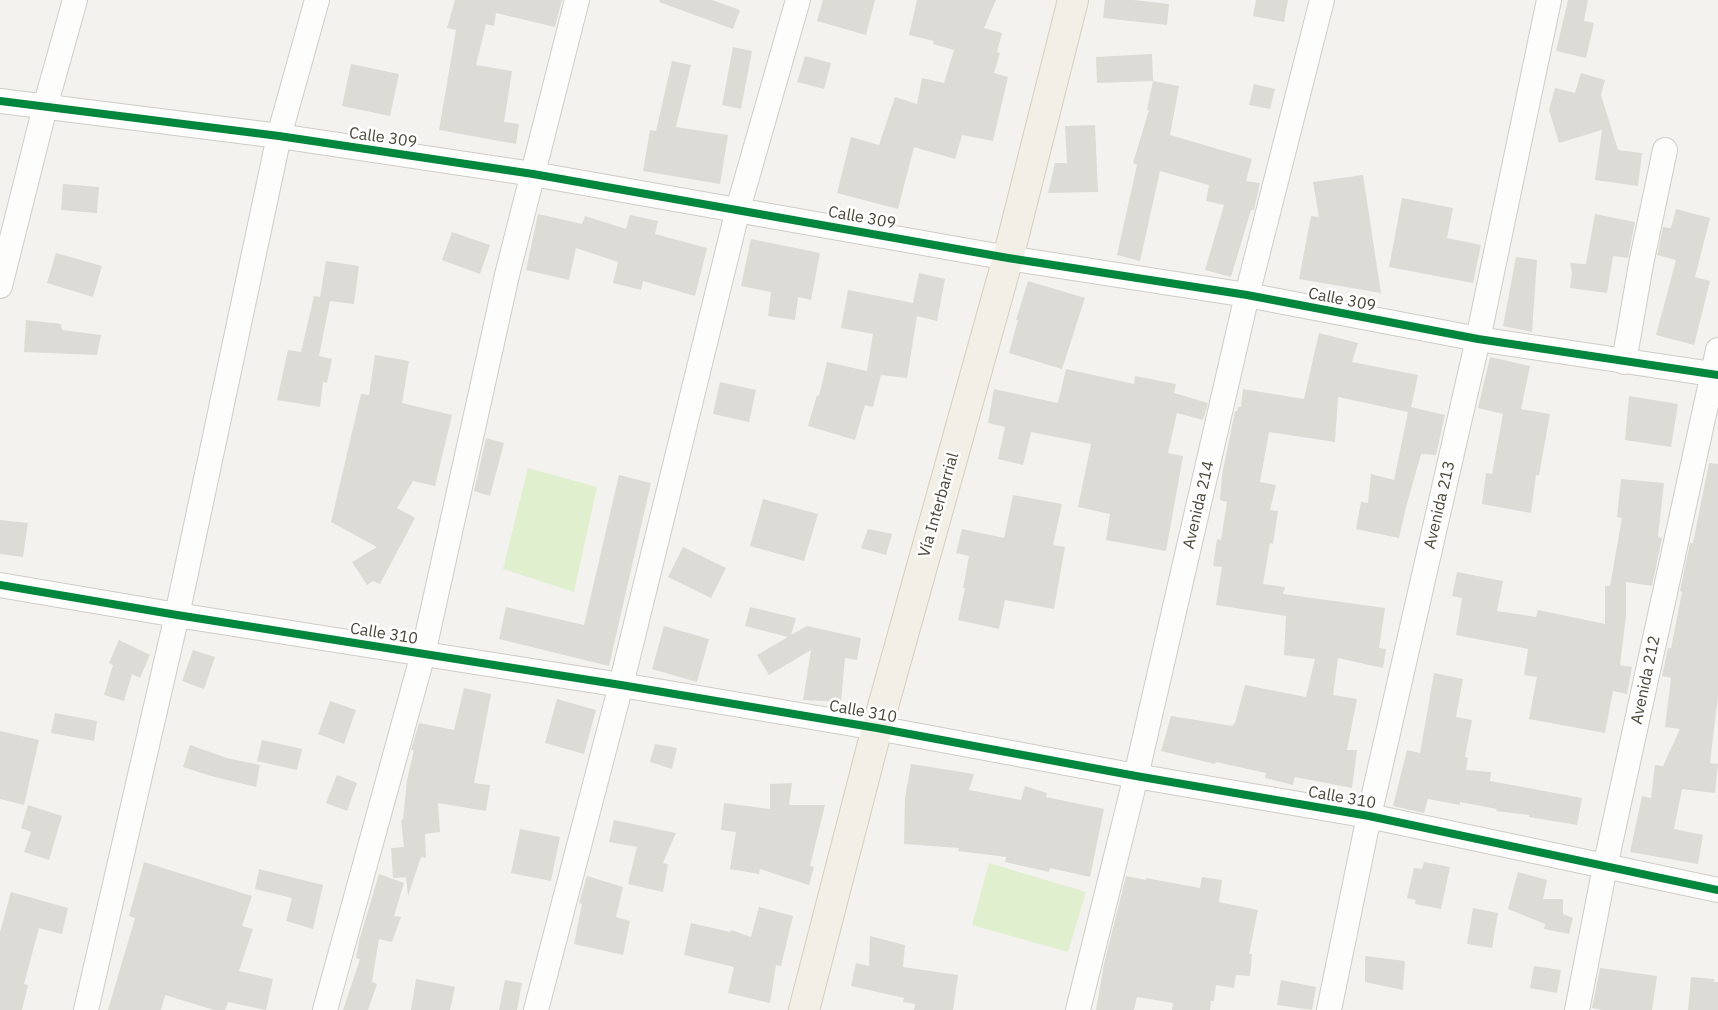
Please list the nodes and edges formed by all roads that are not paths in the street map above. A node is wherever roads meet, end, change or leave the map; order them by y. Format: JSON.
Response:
{"nodes":[{"id":1,"x":75,"y":0,"type":"edge"},
{"id":2,"x":317,"y":0,"type":"edge"},
{"id":3,"x":578,"y":0,"type":"edge"},
{"id":4,"x":798,"y":0,"type":"edge"},
{"id":5,"x":1073,"y":0,"type":"edge"},
{"id":6,"x":1322,"y":0,"type":"edge"},
{"id":7,"x":1548,"y":0,"type":"edge"},
{"id":8,"x":0,"y":101,"type":"edge"},
{"id":9,"x":45,"y":107,"type":"junction"},
{"id":10,"x":279,"y":136,"type":"junction"},
{"id":11,"x":1665,"y":150,"type":"dead end"},
{"id":12,"x":533,"y":174,"type":"junction"},
{"id":13,"x":738,"y":209,"type":"junction"},
{"id":14,"x":1008,"y":258,"type":"junction"},
{"id":15,"x":0,"y":286,"type":"edge"},
{"id":16,"x":1247,"y":295,"type":"junction"},
{"id":17,"x":1478,"y":339,"type":"junction"},
{"id":18,"x":1718,"y":350,"type":"edge"},
{"id":19,"x":1624,"y":362,"type":"junction"},
{"id":20,"x":1716,"y":375,"type":"edge"},
{"id":21,"x":0,"y":585,"type":"edge"},
{"id":22,"x":177,"y":615,"type":"junction"},
{"id":23,"x":423,"y":654,"type":"junction"},
{"id":24,"x":621,"y":685,"type":"junction"},
{"id":25,"x":877,"y":728,"type":"junction"},
{"id":26,"x":1136,"y":776,"type":"junction"},
{"id":27,"x":1369,"y":816,"type":"junction"},
{"id":28,"x":1605,"y":867,"type":"junction"},
{"id":29,"x":1718,"y":890,"type":"edge"},
{"id":30,"x":86,"y":1010,"type":"edge"},
{"id":31,"x":325,"y":1010,"type":"edge"},
{"id":32,"x":536,"y":1010,"type":"edge"},
{"id":33,"x":804,"y":1010,"type":"edge"},
{"id":34,"x":1078,"y":1010,"type":"edge"},
{"id":35,"x":1329,"y":1010,"type":"edge"},
{"id":36,"x":1576,"y":1010,"type":"edge"}],
"edges":[{"from":1,"to":9,"type":"street"},
{"from":2,"to":10,"type":"street"},
{"from":3,"to":12,"type":"street"},
{"from":4,"to":13,"type":"street"},
{"from":5,"to":14,"type":"main road","name":"Vía Interbarrial"},
{"from":6,"to":16,"type":"street","name":"Avenida 214"},
{"from":7,"to":17,"type":"street","name":"Avenida 213"},
{"from":8,"to":9,"type":"street","name":"Calle 309"},
{"from":9,"to":10,"type":"street","name":"Calle 309"},
{"from":9,"to":15,"type":"street"},
{"from":10,"to":12,"type":"street","name":"Calle 309"},
{"from":10,"to":22,"type":"street"},
{"from":11,"to":19,"type":"street"},
{"from":12,"to":13,"type":"street","name":"Calle 309"},
{"from":12,"to":23,"type":"street"},
{"from":13,"to":14,"type":"street","name":"Calle 309"},
{"from":13,"to":24,"type":"street"},
{"from":14,"to":16,"type":"street","name":"Calle 309"},
{"from":14,"to":25,"type":"main road","name":"Vía Interbarrial"},
{"from":16,"to":17,"type":"street","name":"Calle 309"},
{"from":16,"to":26,"type":"street","name":"Avenida 214"},
{"from":17,"to":19,"type":"street","name":"Calle 309"},
{"from":17,"to":27,"type":"street","name":"Avenida 213"},
{"from":18,"to":20,"type":"street","name":"Avenida 212"},
{"from":19,"to":20,"type":"street","name":"Calle 309"},
{"from":20,"to":28,"type":"street","name":"Avenida 212"},
{"from":21,"to":22,"type":"street","name":"Calle 310"},
{"from":22,"to":23,"type":"street","name":"Calle 310"},
{"from":22,"to":30,"type":"street"},
{"from":23,"to":24,"type":"street","name":"Calle 310"},
{"from":23,"to":31,"type":"street"},
{"from":24,"to":25,"type":"street","name":"Calle 310"},
{"from":24,"to":32,"type":"street"},
{"from":25,"to":26,"type":"street","name":"Calle 310"},
{"from":25,"to":33,"type":"main road","name":"Vía Interbarrial"},
{"from":26,"to":27,"type":"street","name":"Calle 310"},
{"from":26,"to":34,"type":"street","name":"Avenida 214"},
{"from":27,"to":28,"type":"street","name":"Calle 310"},
{"from":27,"to":35,"type":"street","name":"Avenida 213"},
{"from":28,"to":29,"type":"street","name":"Calle 310"},
{"from":28,"to":36,"type":"street","name":"Avenida 212"}]}
